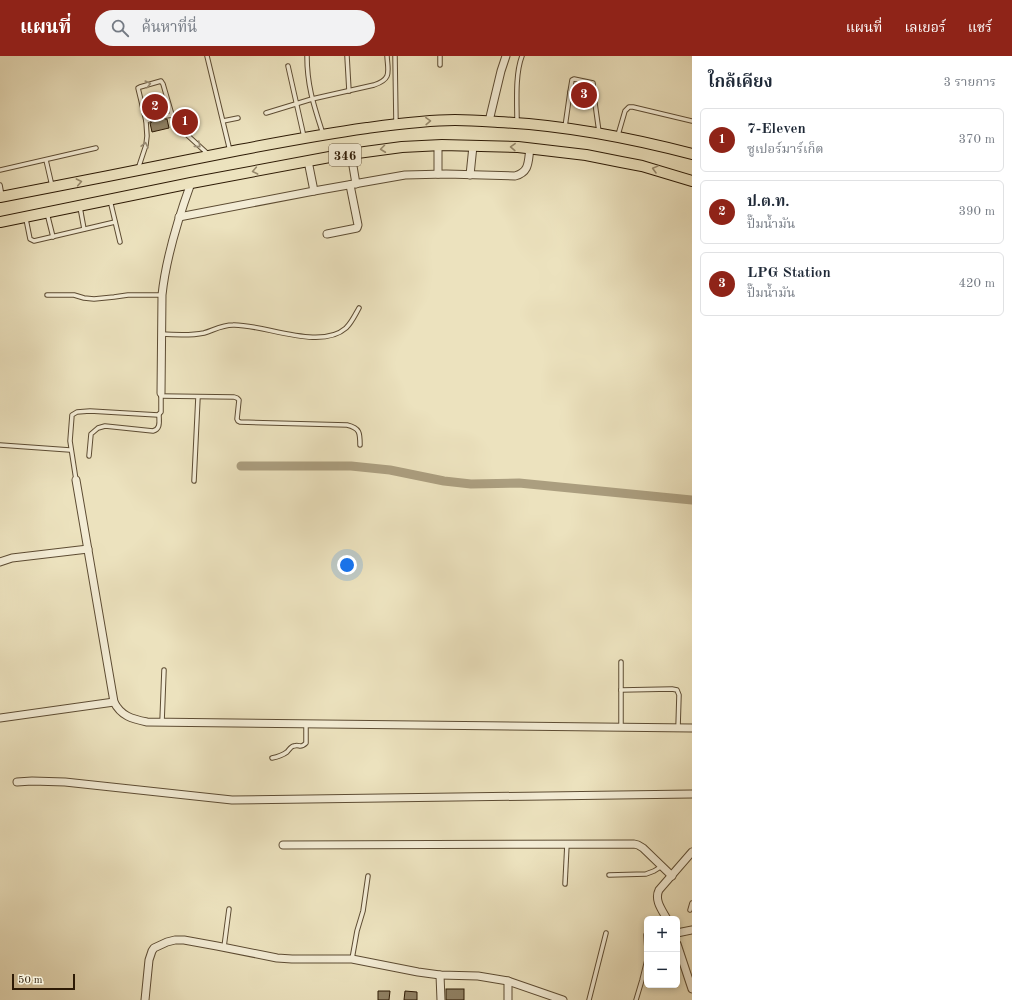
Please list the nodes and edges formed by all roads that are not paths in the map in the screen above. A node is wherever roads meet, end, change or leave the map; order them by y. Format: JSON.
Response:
{"nodes":[{"id":1,"x":207,"y":56,"type":"edge"},
{"id":2,"x":307,"y":56,"type":"edge"},
{"id":3,"x":347,"y":56,"type":"edge"},
{"id":4,"x":387,"y":56,"type":"edge"},
{"id":5,"x":395,"y":56,"type":"edge"},
{"id":6,"x":440,"y":56,"type":"edge"},
{"id":7,"x":506,"y":56,"type":"edge"},
{"id":8,"x":522,"y":56,"type":"edge"},
{"id":9,"x":440,"y":65,"type":"dead end"},
{"id":10,"x":288,"y":66,"type":"dead end"},
{"id":11,"x":349,"y":91,"type":"junction"},
{"id":12,"x":570,"y":92,"type":"junction"},
{"id":13,"x":594,"y":96,"type":"junction"},
{"id":14,"x":312,"y":99,"type":"junction"},
{"id":15,"x":297,"y":104,"type":"junction"},
{"id":16,"x":266,"y":113,"type":"dead end"},
{"id":17,"x":172,"y":115,"type":"junction"},
{"id":18,"x":166,"y":116,"type":"dead end"},
{"id":19,"x":238,"y":118,"type":"dead end"},
{"id":20,"x":222,"y":121,"type":"junction"},
{"id":21,"x":489,"y":121,"type":"junction"},
{"id":22,"x":692,"y":121,"type":"edge"},
{"id":23,"x":517,"y":123,"type":"junction"},
{"id":24,"x":396,"y":124,"type":"junction"},
{"id":25,"x":565,"y":128,"type":"junction"},
{"id":26,"x":599,"y":134,"type":"junction"},
{"id":27,"x":323,"y":135,"type":"junction"},
{"id":28,"x":618,"y":136,"type":"junction"},
{"id":29,"x":304,"y":138,"type":"junction"},
{"id":30,"x":438,"y":146,"type":"junction"},
{"id":31,"x":473,"y":146,"type":"junction"},
{"id":32,"x":96,"y":148,"type":"dead end"},
{"id":33,"x":530,"y":148,"type":"junction"},
{"id":34,"x":230,"y":152,"type":"junction"},
{"id":35,"x":351,"y":154,"type":"junction"},
{"id":36,"x":692,"y":154,"type":"edge"},
{"id":37,"x":211,"y":156,"type":"junction"},
{"id":38,"x":46,"y":160,"type":"junction"},
{"id":39,"x":308,"y":161,"type":"junction"},
{"id":40,"x":0,"y":170,"type":"edge"},
{"id":41,"x":138,"y":170,"type":"junction"},
{"id":42,"x":438,"y":174,"type":"junction"},
{"id":43,"x":470,"y":175,"type":"junction"},
{"id":44,"x":692,"y":181,"type":"edge"},
{"id":45,"x":191,"y":183,"type":"junction"},
{"id":46,"x":353,"y":184,"type":"junction"},
{"id":47,"x":0,"y":185,"type":"edge"},
{"id":48,"x":52,"y":187,"type":"junction"},
{"id":49,"x":314,"y":191,"type":"junction"},
{"id":50,"x":1,"y":197,"type":"edge"},
{"id":51,"x":110,"y":199,"type":"junction"},
{"id":52,"x":79,"y":206,"type":"junction"},
{"id":53,"x":47,"y":212,"type":"junction"},
{"id":54,"x":25,"y":217,"type":"junction"},
{"id":55,"x":179,"y":217,"type":"junction"},
{"id":56,"x":0,"y":222,"type":"edge"},
{"id":57,"x":115,"y":222,"type":"junction"},
{"id":58,"x":84,"y":229,"type":"junction"},
{"id":59,"x":327,"y":234,"type":"dead end"},
{"id":60,"x":53,"y":237,"type":"junction"},
{"id":61,"x":120,"y":242,"type":"dead end"},
{"id":62,"x":47,"y":295,"type":"dead end"},
{"id":63,"x":162,"y":295,"type":"junction"},
{"id":64,"x":359,"y":308,"type":"dead end"},
{"id":65,"x":161,"y":334,"type":"junction"},
{"id":66,"x":161,"y":394,"type":"junction"},
{"id":67,"x":198,"y":397,"type":"junction"},
{"id":68,"x":159,"y":414,"type":"junction"},
{"id":69,"x":0,"y":445,"type":"edge"},
{"id":70,"x":360,"y":445,"type":"dead end"},
{"id":71,"x":70,"y":450,"type":"junction"},
{"id":72,"x":89,"y":456,"type":"dead end"},
{"id":73,"x":76,"y":480,"type":"joint"},
{"id":74,"x":194,"y":481,"type":"dead end"},
{"id":75,"x":88,"y":549,"type":"junction"},
{"id":76,"x":0,"y":562,"type":"edge"},
{"id":77,"x":622,"y":662,"type":"dead end"},
{"id":78,"x":164,"y":670,"type":"dead end"},
{"id":79,"x":621,"y":690,"type":"junction"},
{"id":80,"x":114,"y":702,"type":"junction"},
{"id":81,"x":0,"y":718,"type":"edge"},
{"id":82,"x":162,"y":722,"type":"junction"},
{"id":83,"x":306,"y":723,"type":"junction"},
{"id":84,"x":621,"y":727,"type":"junction"},
{"id":85,"x":678,"y":728,"type":"junction"},
{"id":86,"x":692,"y":728,"type":"edge"},
{"id":87,"x":272,"y":758,"type":"dead end"},
{"id":88,"x":17,"y":782,"type":"dead end"},
{"id":89,"x":692,"y":794,"type":"edge"},
{"id":90,"x":567,"y":844,"type":"junction"},
{"id":91,"x":282,"y":846,"type":"dead end"},
{"id":92,"x":692,"y":852,"type":"edge"},
{"id":93,"x":662,"y":866,"type":"junction"},
{"id":94,"x":609,"y":875,"type":"dead end"},
{"id":95,"x":368,"y":876,"type":"dead end"},
{"id":96,"x":672,"y":876,"type":"junction"},
{"id":97,"x":565,"y":884,"type":"dead end"},
{"id":98,"x":692,"y":903,"type":"edge"},
{"id":99,"x":228,"y":909,"type":"dead end"},
{"id":100,"x":690,"y":910,"type":"dead end"},
{"id":101,"x":665,"y":916,"type":"edge"},
{"id":102,"x":692,"y":930,"type":"edge"},
{"id":103,"x":680,"y":932,"type":"edge"},
{"id":104,"x":606,"y":933,"type":"dead end"},
{"id":105,"x":224,"y":947,"type":"junction"},
{"id":106,"x":680,"y":952,"type":"edge"},
{"id":107,"x":352,"y":959,"type":"junction"},
{"id":108,"x":644,"y":972,"type":"edge"},
{"id":109,"x":440,"y":975,"type":"junction"},
{"id":110,"x":508,"y":981,"type":"junction"},
{"id":111,"x":692,"y":989,"type":"edge"},
{"id":112,"x":145,"y":1000,"type":"edge"},
{"id":113,"x":441,"y":1000,"type":"edge"},
{"id":114,"x":508,"y":1000,"type":"edge"},
{"id":115,"x":562,"y":1000,"type":"edge"},
{"id":116,"x":589,"y":1000,"type":"edge"},
{"id":117,"x":636,"y":1000,"type":"edge"}],
"edges":[{"from":1,"to":20,"type":"lane"},
{"from":2,"to":14,"type":"lane"},
{"from":3,"to":11,"type":"lane"},
{"from":4,"to":11,"type":"lane"},
{"from":5,"to":24,"type":"lane"},
{"from":6,"to":9,"type":"lane"},
{"from":7,"to":21,"type":"street"},
{"from":8,"to":23,"type":"lane"},
{"from":10,"to":15,"type":"lane"},
{"from":11,"to":14,"type":"lane"},
{"from":12,"to":13,"type":"lane"},
{"from":12,"to":13,"type":"lane"},
{"from":12,"to":25,"type":"lane"},
{"from":13,"to":26,"type":"lane"},
{"from":14,"to":15,"type":"lane"},
{"from":14,"to":27,"type":"lane"},
{"from":15,"to":16,"type":"lane"},
{"from":15,"to":29,"type":"lane"},
{"from":17,"to":18,"type":"lane"},
{"from":17,"to":37,"type":"lane","one_way":true},
{"from":41,"to":17,"type":"lane","one_way":true},
{"from":19,"to":20,"type":"lane"},
{"from":20,"to":34,"type":"lane"},
{"from":21,"to":23,"type":"main road","number":"346"},
{"from":24,"to":21,"type":"main road","number":"346","one_way":true},
{"from":22,"to":28,"type":"lane"},
{"from":23,"to":25,"type":"main road","number":"346"},
{"from":24,"to":27,"type":"main road","number":"346"},
{"from":25,"to":26,"type":"main road","number":"346"},
{"from":26,"to":28,"type":"main road","number":"346"},
{"from":27,"to":29,"type":"main road","number":"346"},
{"from":28,"to":36,"type":"main road","number":"346"},
{"from":29,"to":34,"type":"main road","number":"346"},
{"from":30,"to":31,"type":"main road","number":"346"},
{"from":30,"to":35,"type":"main road","number":"346","one_way":true},
{"from":30,"to":42,"type":"street"},
{"from":33,"to":31,"type":"main road","number":"346","one_way":true},
{"from":31,"to":43,"type":"street"},
{"from":32,"to":38,"type":"lane"},
{"from":33,"to":43,"type":"street"},
{"from":44,"to":33,"type":"main road","number":"346","one_way":true},
{"from":34,"to":37,"type":"main road","number":"346"},
{"from":35,"to":39,"type":"main road","number":"346"},
{"from":35,"to":46,"type":"street"},
{"from":37,"to":41,"type":"main road","number":"346"},
{"from":38,"to":40,"type":"lane"},
{"from":38,"to":48,"type":"lane"},
{"from":39,"to":45,"type":"main road","number":"346","one_way":true},
{"from":39,"to":49,"type":"street"},
{"from":48,"to":41,"type":"main road","number":"346","one_way":true},
{"from":42,"to":43,"type":"street"},
{"from":42,"to":46,"type":"street"},
{"from":45,"to":51,"type":"main road","number":"346"},
{"from":45,"to":55,"type":"street"},
{"from":46,"to":49,"type":"street"},
{"from":46,"to":59,"type":"street"},
{"from":47,"to":50,"type":"lane"},
{"from":48,"to":50,"type":"main road","number":"346"},
{"from":49,"to":55,"type":"street"},
{"from":51,"to":52,"type":"main road","number":"346"},
{"from":51,"to":57,"type":"lane"},
{"from":52,"to":53,"type":"main road","number":"346"},
{"from":52,"to":58,"type":"lane"},
{"from":53,"to":54,"type":"main road","number":"346"},
{"from":53,"to":60,"type":"lane"},
{"from":54,"to":56,"type":"main road","number":"346"},
{"from":54,"to":60,"type":"lane"},
{"from":55,"to":63,"type":"street"},
{"from":57,"to":58,"type":"lane"},
{"from":57,"to":61,"type":"lane"},
{"from":58,"to":60,"type":"lane"},
{"from":62,"to":63,"type":"lane"},
{"from":63,"to":65,"type":"street"},
{"from":64,"to":65,"type":"lane"},
{"from":65,"to":66,"type":"street"},
{"from":66,"to":67,"type":"lane"},
{"from":66,"to":68,"type":"lane"},
{"from":67,"to":70,"type":"lane"},
{"from":67,"to":74,"type":"lane"},
{"from":68,"to":71,"type":"lane"},
{"from":68,"to":72,"type":"lane"},
{"from":69,"to":71,"type":"lane"},
{"from":71,"to":73,"type":"lane"},
{"from":73,"to":75,"type":"street"},
{"from":75,"to":76,"type":"street"},
{"from":75,"to":80,"type":"street"},
{"from":77,"to":79,"type":"lane"},
{"from":78,"to":82,"type":"lane"},
{"from":79,"to":84,"type":"lane"},
{"from":79,"to":85,"type":"lane"},
{"from":80,"to":81,"type":"street"},
{"from":80,"to":82,"type":"street"},
{"from":82,"to":83,"type":"street"},
{"from":83,"to":84,"type":"street"},
{"from":83,"to":87,"type":"lane"},
{"from":84,"to":85,"type":"street"},
{"from":85,"to":86,"type":"street"},
{"from":88,"to":89,"type":"street"},
{"from":90,"to":91,"type":"street"},
{"from":90,"to":93,"type":"street"},
{"from":90,"to":97,"type":"lane"},
{"from":92,"to":96,"type":"street"},
{"from":93,"to":94,"type":"lane"},
{"from":93,"to":96,"type":"street"},
{"from":95,"to":107,"type":"lane"},
{"from":96,"to":101,"type":"street"},
{"from":98,"to":100,"type":"lane"},
{"from":99,"to":105,"type":"lane"},
{"from":102,"to":103,"type":"street"},
{"from":104,"to":116,"type":"lane"},
{"from":105,"to":107,"type":"street"},
{"from":105,"to":112,"type":"street"},
{"from":106,"to":111,"type":"street"},
{"from":107,"to":109,"type":"street"},
{"from":108,"to":117,"type":"lane"},
{"from":109,"to":110,"type":"street"},
{"from":109,"to":113,"type":"street"},
{"from":110,"to":114,"type":"street"},
{"from":110,"to":115,"type":"street"}]}
